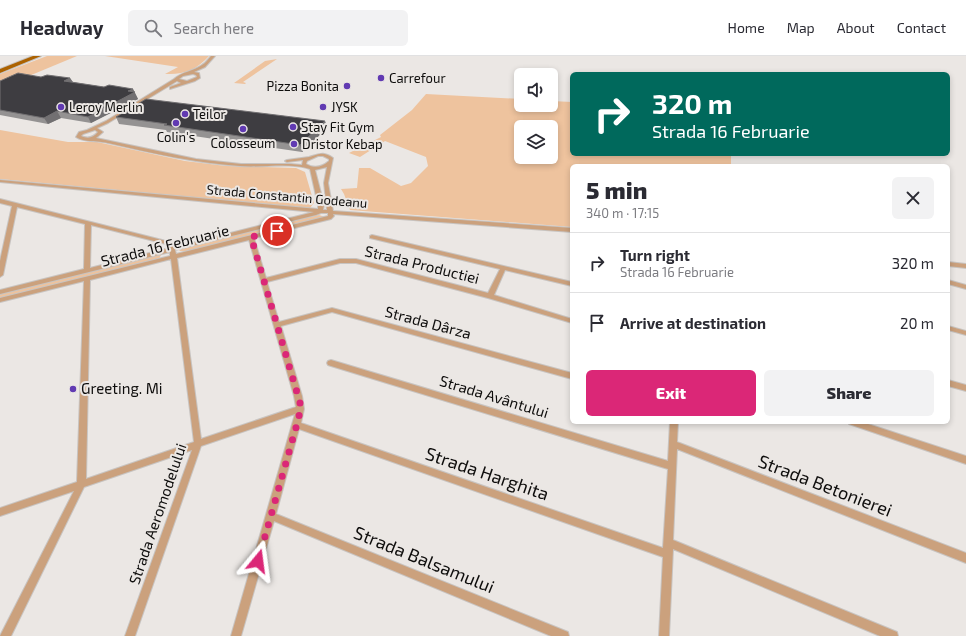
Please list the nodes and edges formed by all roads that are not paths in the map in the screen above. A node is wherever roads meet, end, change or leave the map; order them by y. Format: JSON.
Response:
{"nodes":[{"id":1,"x":38,"y":56,"type":"edge"},
{"id":2,"x":213,"y":56,"type":"edge"},
{"id":3,"x":218,"y":56,"type":"edge"},
{"id":4,"x":0,"y":71,"type":"edge"},
{"id":5,"x":186,"y":74,"type":"junction"},
{"id":6,"x":199,"y":75,"type":"junction"},
{"id":7,"x":176,"y":80,"type":"junction"},
{"id":8,"x":186,"y":82,"type":"junction"},
{"id":9,"x":89,"y":130,"type":"junction"},
{"id":10,"x":101,"y":133,"type":"junction"},
{"id":11,"x":86,"y":139,"type":"junction"},
{"id":12,"x":307,"y":158,"type":"junction"},
{"id":13,"x":330,"y":163,"type":"junction"},
{"id":14,"x":309,"y":168,"type":"junction"},
{"id":15,"x":0,"y":182,"type":"edge"},
{"id":16,"x":0,"y":201,"type":"edge"},
{"id":17,"x":15,"y":205,"type":"junction"},
{"id":18,"x":320,"y":211,"type":"junction"},
{"id":19,"x":330,"y":212,"type":"junction"},
{"id":20,"x":88,"y":223,"type":"junction"},
{"id":21,"x":570,"y":230,"type":"edge"},
{"id":22,"x":251,"y":237,"type":"junction"},
{"id":23,"x":372,"y":237,"type":"dead end"},
{"id":24,"x":173,"y":252,"type":"junction"},
{"id":25,"x":950,"y":264,"type":"edge"},
{"id":26,"x":966,"y":266,"type":"edge"},
{"id":27,"x":503,"y":268,"type":"junction"},
{"id":28,"x":87,"y":274,"type":"junction"},
{"id":29,"x":0,"y":275,"type":"edge"},
{"id":30,"x":264,"y":281,"type":"junction"},
{"id":31,"x":950,"y":283,"type":"edge"},
{"id":32,"x":570,"y":284,"type":"edge"},
{"id":33,"x":966,"y":287,"type":"edge"},
{"id":34,"x":0,"y":292,"type":"edge"},
{"id":35,"x":490,"y":296,"type":"junction"},
{"id":36,"x":0,"y":300,"type":"edge"},
{"id":37,"x":570,"y":320,"type":"edge"},
{"id":38,"x":277,"y":325,"type":"junction"},
{"id":39,"x":950,"y":329,"type":"edge"},
{"id":40,"x":966,"y":333,"type":"edge"},
{"id":41,"x":331,"y":363,"type":"dead end"},
{"id":42,"x":570,"y":375,"type":"edge"},
{"id":43,"x":950,"y":384,"type":"edge"},
{"id":44,"x":966,"y":388,"type":"edge"},
{"id":45,"x":300,"y":409,"type":"junction"},
{"id":46,"x":674,"y":424,"type":"edge"},
{"id":47,"x":858,"y":424,"type":"edge"},
{"id":48,"x":297,"y":425,"type":"junction"},
{"id":49,"x":198,"y":444,"type":"junction"},
{"id":50,"x":673,"y":444,"type":"junction"},
{"id":51,"x":966,"y":460,"type":"edge"},
{"id":52,"x":672,"y":466,"type":"junction"},
{"id":53,"x":81,"y":485,"type":"junction"},
{"id":54,"x":0,"y":512,"type":"edge"},
{"id":55,"x":271,"y":516,"type":"junction"},
{"id":56,"x":668,"y":542,"type":"junction"},
{"id":57,"x":667,"y":554,"type":"junction"},
{"id":58,"x":966,"y":558,"type":"edge"},
{"id":59,"x":5,"y":636,"type":"edge"},
{"id":60,"x":130,"y":636,"type":"edge"},
{"id":61,"x":236,"y":636,"type":"edge"},
{"id":62,"x":564,"y":636,"type":"edge"},
{"id":63,"x":664,"y":636,"type":"edge"},
{"id":64,"x":893,"y":636,"type":"edge"}],
"edges":[{"from":1,"to":4,"type":"main road"},
{"from":2,"to":5,"type":"street"},
{"from":3,"to":6,"type":"street"},
{"from":5,"to":6,"type":"street"},
{"from":5,"to":7,"type":"street"},
{"from":6,"to":8,"type":"street"},
{"from":7,"to":8,"type":"street"},
{"from":7,"to":9,"type":"street"},
{"from":8,"to":10,"type":"street"},
{"from":9,"to":10,"type":"street"},
{"from":9,"to":11,"type":"street"},
{"from":10,"to":11,"type":"street"},
{"from":10,"to":12,"type":"street"},
{"from":11,"to":14,"type":"street"},
{"from":12,"to":13,"type":"street"},
{"from":12,"to":14,"type":"street"},
{"from":13,"to":14,"type":"street"},
{"from":13,"to":19,"type":"street"},
{"from":14,"to":18,"type":"street"},
{"from":15,"to":18,"type":"street","name":"Strada Constantin Godeanu"},
{"from":16,"to":17,"type":"street"},
{"from":17,"to":20,"type":"street"},
{"from":17,"to":29,"type":"street"},
{"from":18,"to":19,"type":"street","name":"Strada Constantin Godeanu"},
{"from":18,"to":24,"type":"street","name":"Strada 16 Februarie"},
{"from":19,"to":21,"type":"street","name":"Strada Constantin Godeanu"},
{"from":19,"to":22,"type":"street","name":"Strada 16 Februarie"},
{"from":20,"to":24,"type":"street"},
{"from":20,"to":28,"type":"street"},
{"from":22,"to":24,"type":"street","name":"Strada 16 Februarie"},
{"from":22,"to":30,"type":"street"},
{"from":23,"to":27,"type":"street"},
{"from":24,"to":28,"type":"street","name":"Strada 16 Februarie"},
{"from":24,"to":49,"type":"street","name":"Strada Aeromodelului"},
{"from":25,"to":26,"type":"street"},
{"from":27,"to":32,"type":"street"},
{"from":27,"to":35,"type":"street"},
{"from":28,"to":34,"type":"street","name":"Strada 16 Februarie"},
{"from":28,"to":36,"type":"street","name":"Strada 16 Februarie"},
{"from":28,"to":53,"type":"street"},
{"from":30,"to":35,"type":"street","name":"Strada Productiei"},
{"from":30,"to":38,"type":"street"},
{"from":31,"to":33,"type":"street"},
{"from":35,"to":37,"type":"street","name":"Strada Productiei"},
{"from":38,"to":42,"type":"street","name":"Strada Dârza"},
{"from":38,"to":45,"type":"street"},
{"from":39,"to":40,"type":"street"},
{"from":41,"to":52,"type":"street","name":"Strada Avântului"},
{"from":43,"to":44,"type":"street"},
{"from":45,"to":48,"type":"street"},
{"from":45,"to":49,"type":"street"},
{"from":46,"to":50,"type":"street"},
{"from":47,"to":51,"type":"street"},
{"from":48,"to":55,"type":"street"},
{"from":48,"to":57,"type":"street","name":"Strada Harghita"},
{"from":49,"to":53,"type":"street"},
{"from":49,"to":60,"type":"street","name":"Strada Aeromodelului"},
{"from":50,"to":52,"type":"street"},
{"from":50,"to":58,"type":"street","name":"Strada Betonierei"},
{"from":52,"to":56,"type":"street"},
{"from":53,"to":54,"type":"street"},
{"from":53,"to":59,"type":"street"},
{"from":55,"to":61,"type":"street"},
{"from":55,"to":62,"type":"street","name":"Strada Balsamului"},
{"from":56,"to":57,"type":"street"},
{"from":56,"to":64,"type":"street"},
{"from":57,"to":63,"type":"street"}]}
